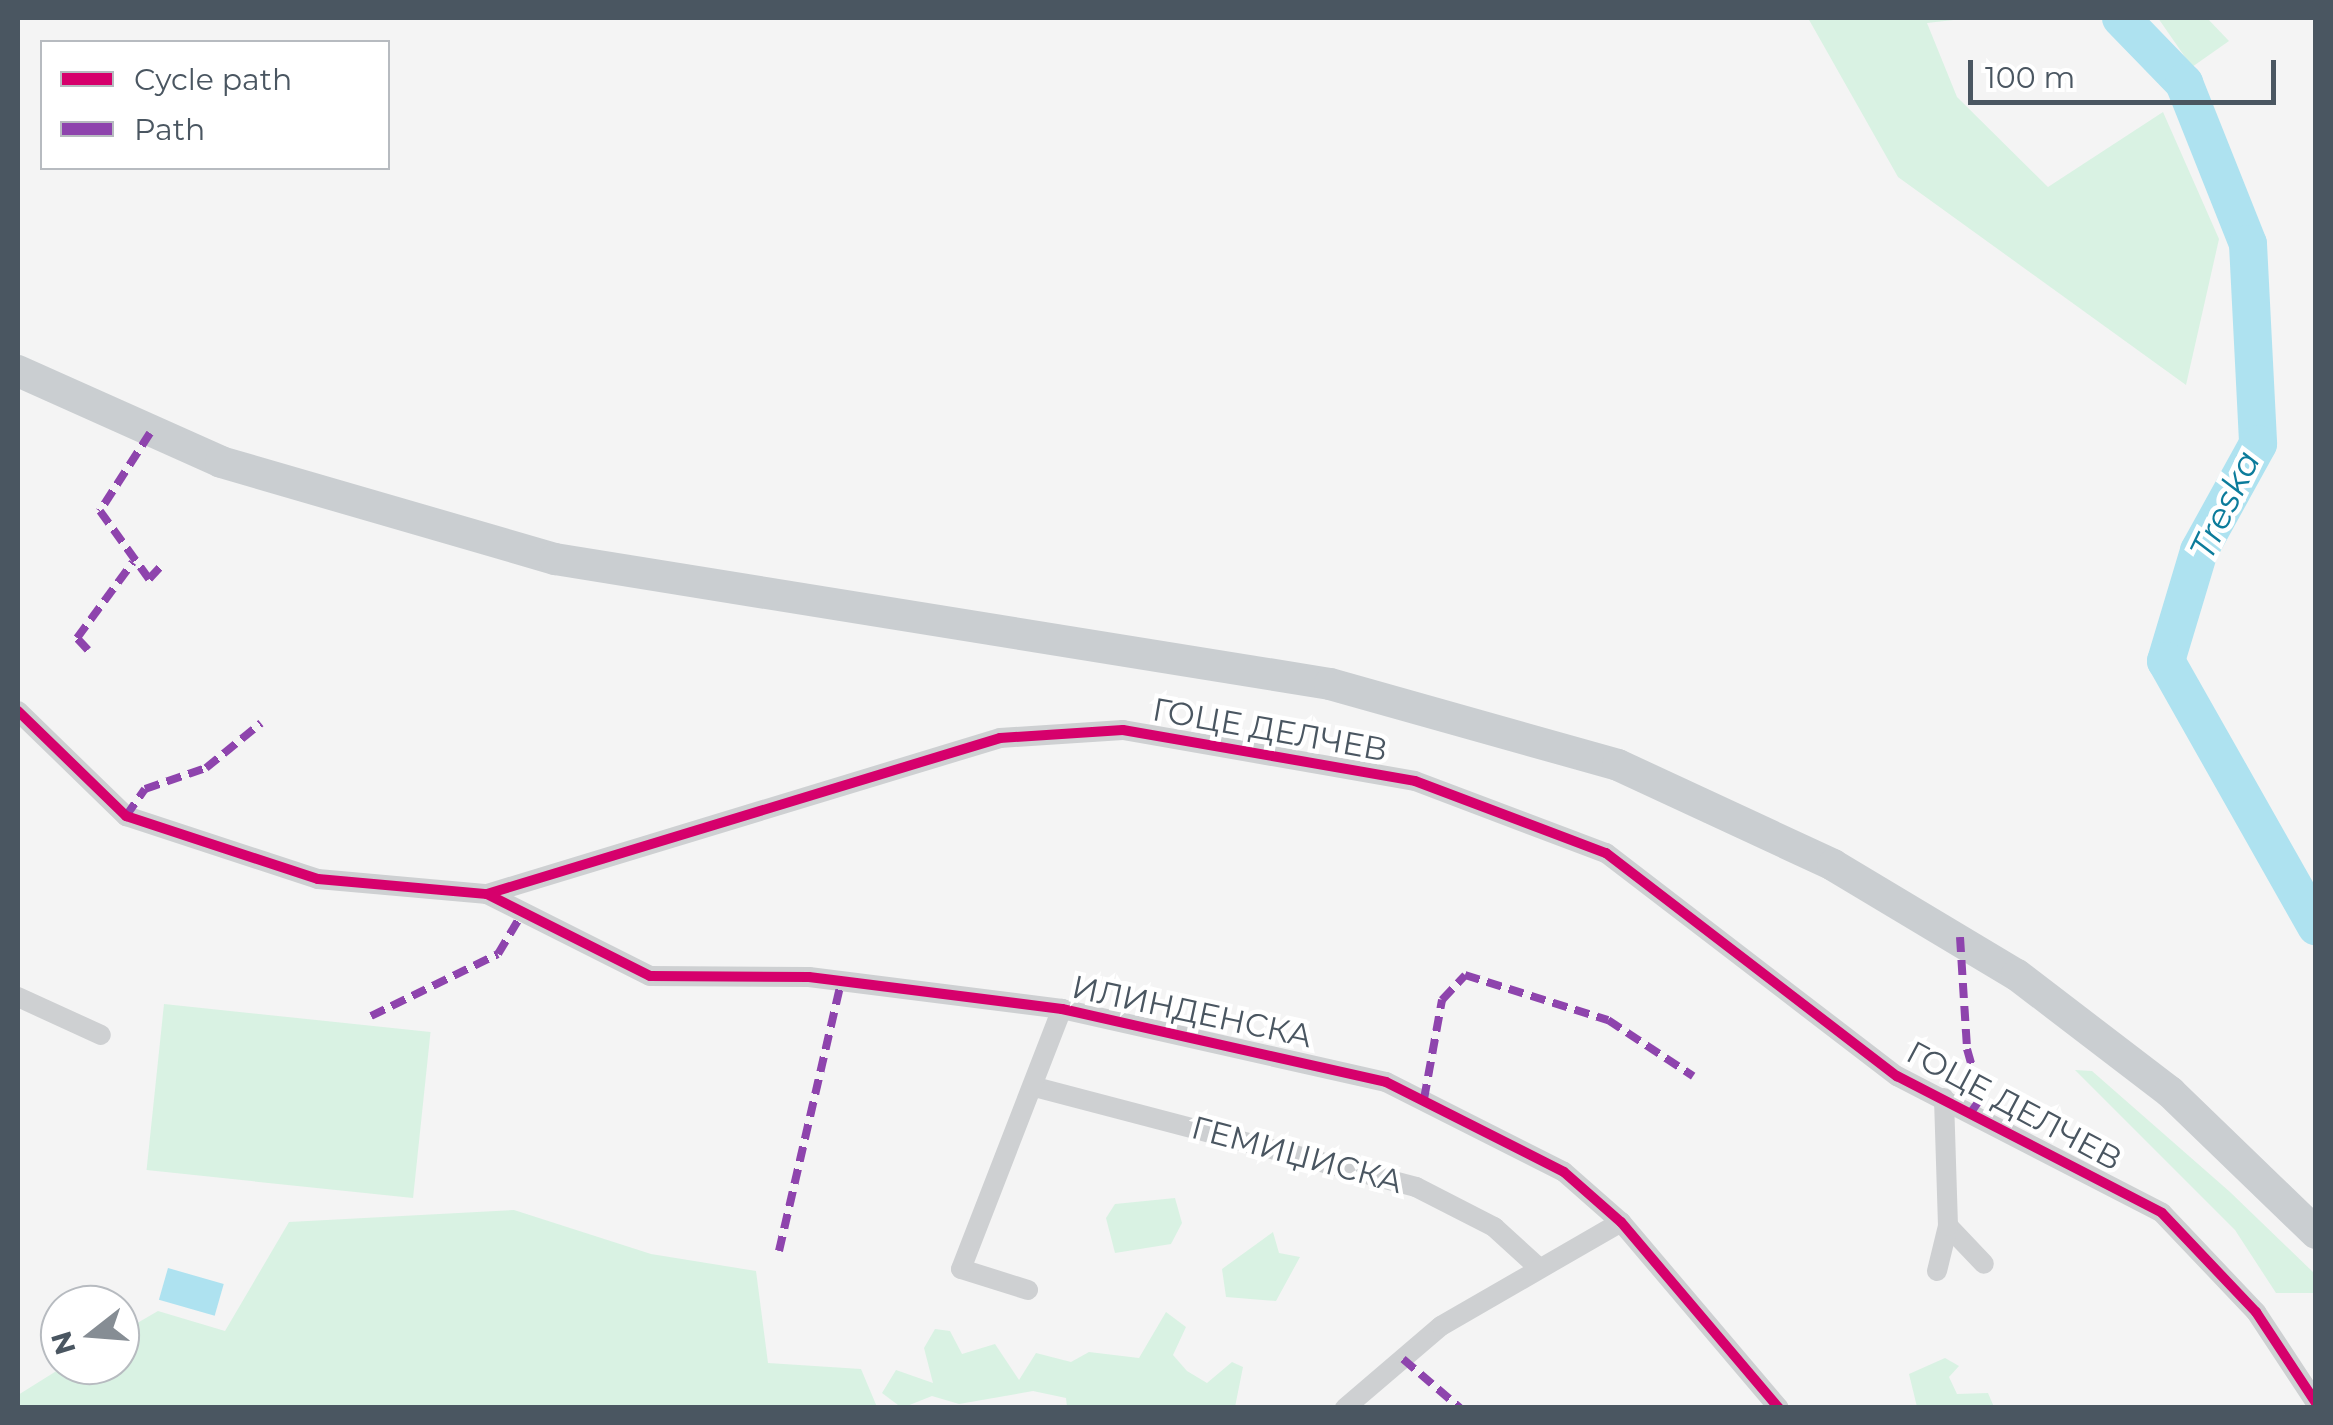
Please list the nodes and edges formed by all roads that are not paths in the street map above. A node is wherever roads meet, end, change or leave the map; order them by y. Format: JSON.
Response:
{"nodes":[{"id":1,"x":18,"y":371,"type":"edge"},
{"id":2,"x":18,"y":712,"type":"edge"},
{"id":3,"x":487,"y":894,"type":"junction"},
{"id":4,"x":18,"y":997,"type":"edge"},
{"id":5,"x":1062,"y":1010,"type":"junction"},
{"id":6,"x":101,"y":1035,"type":"dead end"},
{"id":7,"x":1034,"y":1088,"type":"junction"},
{"id":8,"x":1944,"y":1098,"type":"junction"},
{"id":9,"x":1621,"y":1222,"type":"junction"},
{"id":10,"x":1948,"y":1226,"type":"junction"},
{"id":11,"x":2316,"y":1233,"type":"edge"},
{"id":12,"x":1984,"y":1264,"type":"dead end"},
{"id":13,"x":1538,"y":1267,"type":"junction"},
{"id":14,"x":1937,"y":1271,"type":"dead end"},
{"id":15,"x":1028,"y":1290,"type":"dead end"},
{"id":16,"x":2316,"y":1403,"type":"edge"},
{"id":17,"x":1344,"y":1408,"type":"edge"},
{"id":18,"x":1779,"y":1408,"type":"edge"}],
"edges":[{"from":1,"to":11,"type":"main road"},
{"from":2,"to":3,"type":"street","name":"ГОЦЕ ДЕЛЧЕВ"},
{"from":3,"to":5,"type":"street","name":"ИЛИНДЕНСКА"},
{"from":3,"to":8,"type":"street","name":"ГОЦЕ ДЕЛЧЕВ"},
{"from":4,"to":6,"type":"street"},
{"from":5,"to":7,"type":"street"},
{"from":5,"to":9,"type":"street","name":"ИЛИНДЕНСКА"},
{"from":7,"to":13,"type":"street","name":"ГЕМИЏИСКА"},
{"from":7,"to":15,"type":"street"},
{"from":8,"to":10,"type":"street"},
{"from":8,"to":16,"type":"street","name":"ГОЦЕ ДЕЛЧЕВ"},
{"from":9,"to":13,"type":"street"},
{"from":9,"to":18,"type":"street","name":"ИЛИНДЕНСКА"},
{"from":10,"to":12,"type":"street"},
{"from":10,"to":14,"type":"street"},
{"from":13,"to":17,"type":"street"}]}
